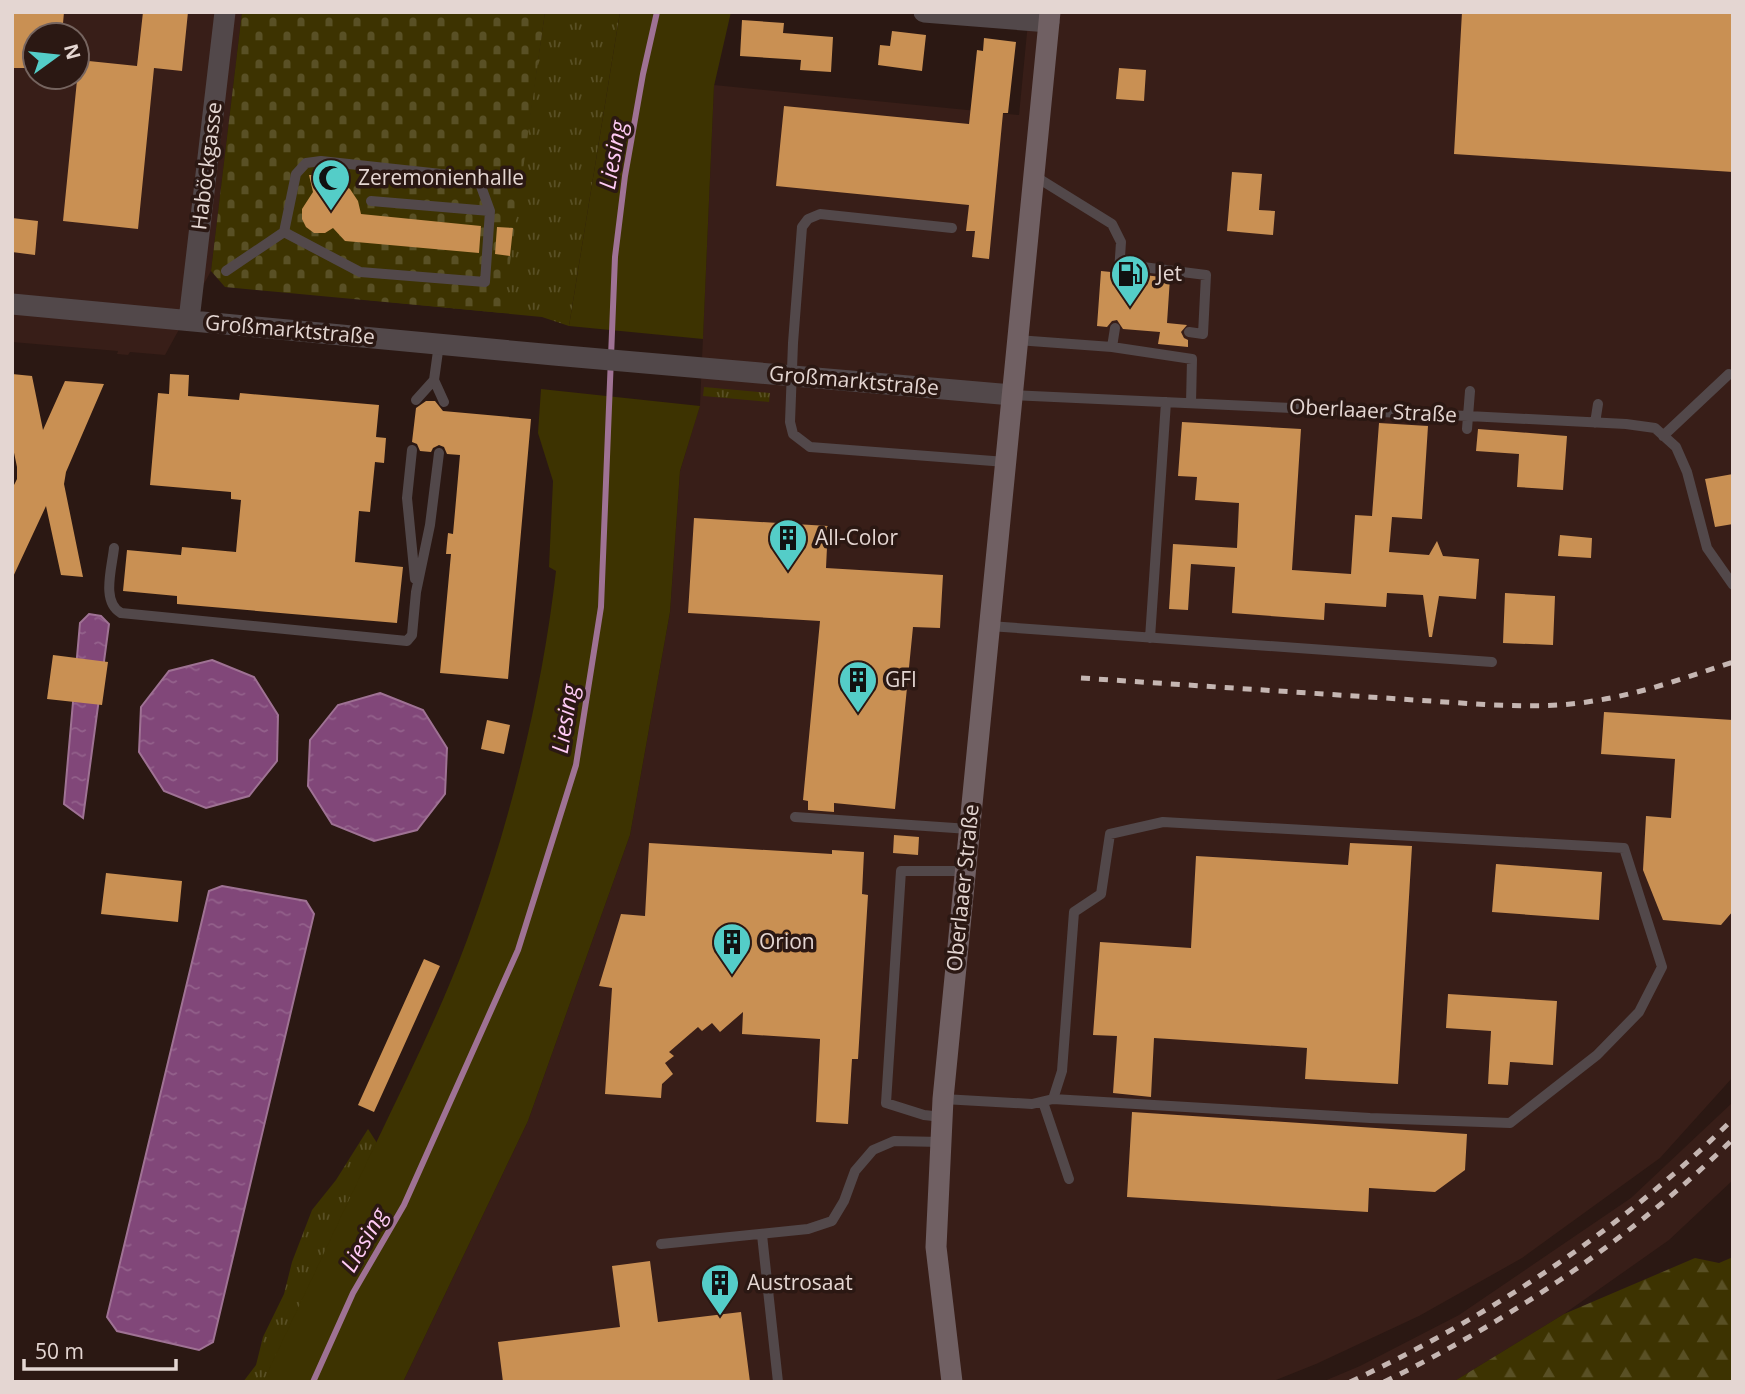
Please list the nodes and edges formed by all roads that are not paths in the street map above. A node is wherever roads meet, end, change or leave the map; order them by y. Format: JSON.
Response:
{"nodes":[{"id":1,"x":225,"y":12,"type":"edge"},
{"id":2,"x":924,"y":12,"type":"edge"},
{"id":3,"x":1049,"y":17,"type":"edge"},
{"id":4,"x":1034,"y":175,"type":"junction"},
{"id":5,"x":371,"y":201,"type":"dead end"},
{"id":6,"x":490,"y":211,"type":"junction"},
{"id":7,"x":952,"y":228,"type":"dead end"},
{"id":8,"x":284,"y":232,"type":"junction"},
{"id":9,"x":226,"y":271,"type":"dead end"},
{"id":10,"x":12,"y":304,"type":"edge"},
{"id":11,"x":189,"y":320,"type":"junction"},
{"id":12,"x":1115,"y":328,"type":"dead end"},
{"id":13,"x":1189,"y":332,"type":"dead end"},
{"id":14,"x":1017,"y":340,"type":"junction"},
{"id":15,"x":439,"y":344,"type":"junction"},
{"id":16,"x":1112,"y":347,"type":"junction"},
{"id":17,"x":1729,"y":374,"type":"dead end"},
{"id":18,"x":792,"y":376,"type":"junction"},
{"id":19,"x":434,"y":380,"type":"junction"},
{"id":20,"x":1470,"y":391,"type":"dead end"},
{"id":21,"x":1012,"y":395,"type":"junction"},
{"id":22,"x":416,"y":400,"type":"dead end"},
{"id":23,"x":444,"y":402,"type":"dead end"},
{"id":24,"x":1166,"y":402,"type":"junction"},
{"id":25,"x":1191,"y":403,"type":"junction"},
{"id":26,"x":1598,"y":404,"type":"dead end"},
{"id":27,"x":1468,"y":416,"type":"junction"},
{"id":28,"x":1595,"y":423,"type":"junction"},
{"id":29,"x":1467,"y":429,"type":"dead end"},
{"id":30,"x":1663,"y":436,"type":"junction"},
{"id":31,"x":412,"y":450,"type":"dead end"},
{"id":32,"x":439,"y":453,"type":"dead end"},
{"id":33,"x":1006,"y":462,"type":"junction"},
{"id":34,"x":114,"y":548,"type":"dead end"},
{"id":35,"x":1733,"y":585,"type":"edge"},
{"id":36,"x":416,"y":592,"type":"junction"},
{"id":37,"x":989,"y":626,"type":"junction"},
{"id":38,"x":1150,"y":638,"type":"junction"},
{"id":39,"x":1492,"y":662,"type":"dead end"},
{"id":40,"x":795,"y":817,"type":"dead end"},
{"id":41,"x":969,"y":829,"type":"junction"},
{"id":42,"x":965,"y":871,"type":"junction"},
{"id":43,"x":1048,"y":1101,"type":"junction"},
{"id":44,"x":943,"y":1108,"type":"junction"},
{"id":45,"x":941,"y":1142,"type":"junction"},
{"id":46,"x":1069,"y":1179,"type":"dead end"},
{"id":47,"x":762,"y":1235,"type":"junction"},
{"id":48,"x":661,"y":1244,"type":"dead end"},
{"id":49,"x":778,"y":1382,"type":"edge"},
{"id":50,"x":952,"y":1382,"type":"edge"}],
"edges":[{"from":1,"to":11,"type":"street","name":"Haböckgasse"},
{"from":2,"to":3,"type":"street"},
{"from":3,"to":4,"type":"main road","name":"Oberlaaer Straße"},
{"from":4,"to":13,"type":"lane"},
{"from":4,"to":14,"type":"main road","name":"Oberlaaer Straße"},
{"from":5,"to":6,"type":"lane"},
{"from":6,"to":8,"type":"lane"},
{"from":6,"to":8,"type":"lane"},
{"from":7,"to":18,"type":"lane"},
{"from":8,"to":9,"type":"lane"},
{"from":10,"to":11,"type":"street","name":"Großmarktstraße"},
{"from":11,"to":15,"type":"street","name":"Großmarktstraße"},
{"from":12,"to":16,"type":"lane"},
{"from":14,"to":16,"type":"lane"},
{"from":14,"to":21,"type":"main road","name":"Oberlaaer Straße"},
{"from":15,"to":18,"type":"street","name":"Großmarktstraße"},
{"from":15,"to":19,"type":"lane"},
{"from":16,"to":25,"type":"lane"},
{"from":17,"to":30,"type":"lane"},
{"from":18,"to":21,"type":"street","name":"Großmarktstraße"},
{"from":18,"to":33,"type":"lane"},
{"from":19,"to":22,"type":"lane"},
{"from":19,"to":23,"type":"lane"},
{"from":20,"to":27,"type":"lane"},
{"from":21,"to":24,"type":"lane","name":"Oberlaaer Straße"},
{"from":21,"to":33,"type":"main road","name":"Oberlaaer Straße"},
{"from":24,"to":25,"type":"lane","name":"Oberlaaer Straße"},
{"from":24,"to":38,"type":"lane"},
{"from":25,"to":27,"type":"lane","name":"Oberlaaer Straße"},
{"from":26,"to":28,"type":"lane"},
{"from":27,"to":28,"type":"lane","name":"Oberlaaer Straße"},
{"from":27,"to":29,"type":"lane"},
{"from":28,"to":30,"type":"lane","name":"Oberlaaer Straße"},
{"from":30,"to":35,"type":"lane"},
{"from":31,"to":36,"type":"lane"},
{"from":32,"to":36,"type":"lane"},
{"from":33,"to":37,"type":"main road","name":"Oberlaaer Straße"},
{"from":34,"to":36,"type":"lane"},
{"from":37,"to":38,"type":"lane"},
{"from":37,"to":41,"type":"main road","name":"Oberlaaer Straße"},
{"from":38,"to":39,"type":"lane"},
{"from":40,"to":41,"type":"lane"},
{"from":41,"to":42,"type":"main road","name":"Oberlaaer Straße"},
{"from":42,"to":44,"type":"main road","name":"Oberlaaer Straße"},
{"from":42,"to":44,"type":"lane"},
{"from":43,"to":43,"type":"lane"},
{"from":43,"to":44,"type":"lane"},
{"from":43,"to":46,"type":"lane"},
{"from":44,"to":45,"type":"main road","name":"Oberlaaer Straße"},
{"from":45,"to":47,"type":"lane"},
{"from":45,"to":50,"type":"main road","name":"Oberlaaer Straße"},
{"from":47,"to":48,"type":"lane"},
{"from":47,"to":49,"type":"lane"}]}
